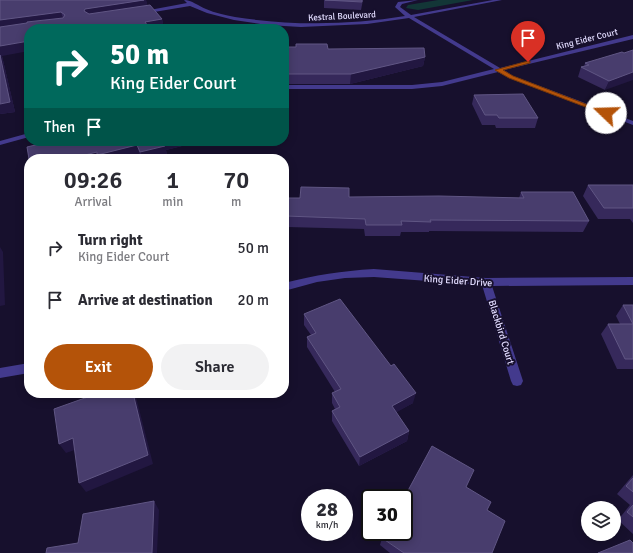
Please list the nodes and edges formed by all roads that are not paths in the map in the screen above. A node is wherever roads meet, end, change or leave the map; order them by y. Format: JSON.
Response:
{"nodes":[{"id":1,"x":186,"y":0,"type":"edge"},
{"id":2,"x":416,"y":0,"type":"edge"},
{"id":3,"x":500,"y":0,"type":"edge"},
{"id":4,"x":191,"y":4,"type":"junction"},
{"id":5,"x":137,"y":12,"type":"edge"},
{"id":6,"x":410,"y":17,"type":"junction"},
{"id":7,"x":272,"y":24,"type":"edge"},
{"id":8,"x":289,"y":25,"type":"edge"},
{"id":9,"x":633,"y":37,"type":"edge"},
{"id":10,"x":498,"y":70,"type":"junction"},
{"id":11,"x":289,"y":87,"type":"edge"},
{"id":12,"x":633,"y":123,"type":"edge"},
{"id":13,"x":24,"y":136,"type":"edge"},
{"id":14,"x":0,"y":143,"type":"edge"},
{"id":15,"x":633,"y":281,"type":"edge"},
{"id":16,"x":486,"y":282,"type":"junction"},
{"id":17,"x":289,"y":286,"type":"edge"},
{"id":18,"x":24,"y":369,"type":"edge"},
{"id":19,"x":0,"y":372,"type":"edge"},
{"id":20,"x":517,"y":381,"type":"dead end"}],
"edges":[{"from":1,"to":4,"type":"street","name":"Kestral Boulevard"},
{"from":2,"to":6,"type":"street"},
{"from":3,"to":6,"type":"street","name":"Kestral Boulevard"},
{"from":4,"to":5,"type":"street"},
{"from":4,"to":7,"type":"street","name":"Kestral Boulevard"},
{"from":6,"to":8,"type":"street","name":"Kestral Boulevard"},
{"from":6,"to":10,"type":"street"},
{"from":9,"to":10,"type":"street","name":"King Eider Court"},
{"from":10,"to":11,"type":"street"},
{"from":10,"to":12,"type":"street"},
{"from":13,"to":14,"type":"street"},
{"from":15,"to":16,"type":"street","name":"King Eider Drive"},
{"from":16,"to":17,"type":"street","name":"King Eider Drive"},
{"from":16,"to":20,"type":"street","name":"Blackbird Court"},
{"from":18,"to":19,"type":"street"}]}
